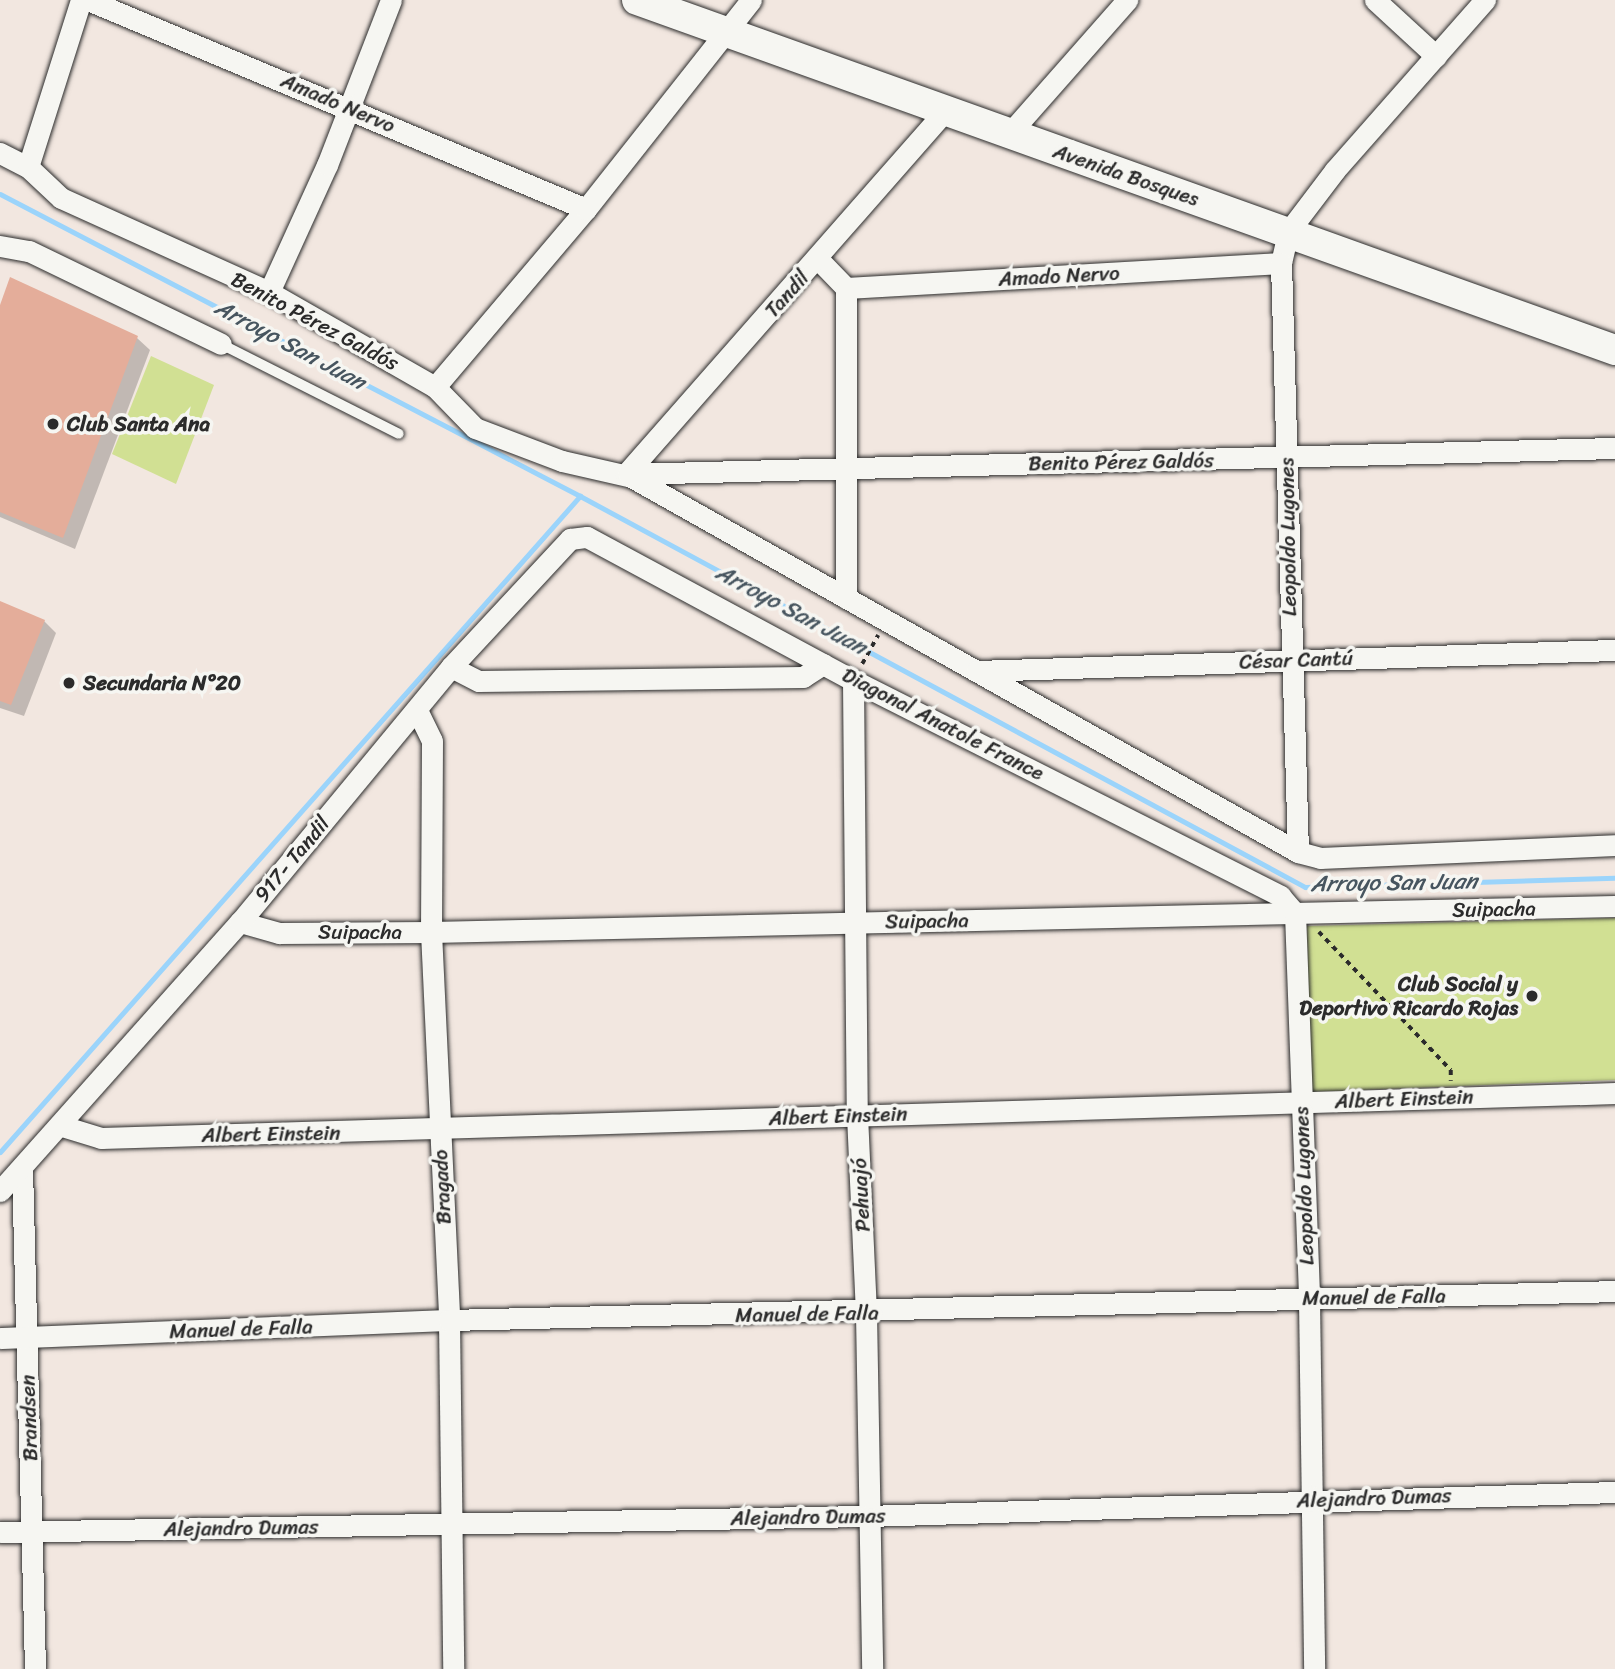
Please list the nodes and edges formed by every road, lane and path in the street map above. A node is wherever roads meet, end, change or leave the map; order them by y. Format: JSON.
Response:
{"nodes":[{"id":1,"x":81,"y":0,"type":"edge"},
{"id":2,"x":88,"y":0,"type":"edge"},
{"id":3,"x":391,"y":0,"type":"edge"},
{"id":4,"x":637,"y":0,"type":"edge"},
{"id":5,"x":751,"y":0,"type":"edge"},
{"id":6,"x":1126,"y":0,"type":"edge"},
{"id":7,"x":1375,"y":0,"type":"edge"},
{"id":8,"x":1485,"y":0,"type":"edge"},
{"id":9,"x":723,"y":33,"type":"junction"},
{"id":10,"x":1436,"y":56,"type":"junction"},
{"id":11,"x":351,"y":108,"type":"junction"},
{"id":12,"x":945,"y":111,"type":"junction"},
{"id":13,"x":1009,"y":134,"type":"junction"},
{"id":14,"x":0,"y":153,"type":"edge"},
{"id":15,"x":27,"y":167,"type":"junction"},
{"id":16,"x":586,"y":209,"type":"junction"},
{"id":17,"x":1288,"y":232,"type":"junction"},
{"id":18,"x":1,"y":250,"type":"edge"},
{"id":19,"x":818,"y":259,"type":"junction"},
{"id":20,"x":1281,"y":263,"type":"junction"},
{"id":21,"x":846,"y":288,"type":"junction"},
{"id":22,"x":269,"y":292,"type":"junction"},
{"id":23,"x":220,"y":344,"type":"joint"},
{"id":24,"x":1615,"y":350,"type":"edge"},
{"id":25,"x":435,"y":387,"type":"junction"},
{"id":26,"x":399,"y":434,"type":"dead end"},
{"id":27,"x":1615,"y":447,"type":"edge"},
{"id":28,"x":1287,"y":457,"type":"junction"},
{"id":29,"x":845,"y":468,"type":"junction"},
{"id":30,"x":629,"y":476,"type":"junction"},
{"id":31,"x":587,"y":537,"type":"joint"},
{"id":32,"x":846,"y":598,"type":"junction"},
{"id":33,"x":872,"y":646,"type":"dead end"},
{"id":34,"x":1615,"y":650,"type":"edge"},
{"id":35,"x":1290,"y":660,"type":"junction"},
{"id":36,"x":823,"y":664,"type":"junction"},
{"id":37,"x":451,"y":667,"type":"junction"},
{"id":38,"x":976,"y":671,"type":"junction"},
{"id":39,"x":857,"y":673,"type":"junction"},
{"id":40,"x":417,"y":709,"type":"junction"},
{"id":41,"x":1615,"y":845,"type":"edge"},
{"id":42,"x":1298,"y":852,"type":"junction"},
{"id":43,"x":1615,"y":906,"type":"edge"},
{"id":44,"x":1295,"y":913,"type":"junction"},
{"id":45,"x":240,"y":922,"type":"junction"},
{"id":46,"x":855,"y":923,"type":"junction"},
{"id":47,"x":430,"y":932,"type":"junction"},
{"id":48,"x":1615,"y":1093,"type":"edge"},
{"id":49,"x":1451,"y":1097,"type":"junction"},
{"id":50,"x":1300,"y":1102,"type":"junction"},
{"id":51,"x":857,"y":1115,"type":"junction"},
{"id":52,"x":62,"y":1126,"type":"junction"},
{"id":53,"x":438,"y":1130,"type":"junction"},
{"id":54,"x":22,"y":1168,"type":"junction"},
{"id":55,"x":0,"y":1191,"type":"edge"},
{"id":56,"x":1615,"y":1291,"type":"edge"},
{"id":57,"x":1309,"y":1299,"type":"junction"},
{"id":58,"x":866,"y":1313,"type":"junction"},
{"id":59,"x":449,"y":1320,"type":"junction"},
{"id":60,"x":26,"y":1337,"type":"junction"},
{"id":61,"x":0,"y":1338,"type":"edge"},
{"id":62,"x":1615,"y":1492,"type":"edge"},
{"id":63,"x":1312,"y":1500,"type":"junction"},
{"id":64,"x":868,"y":1516,"type":"junction"},
{"id":65,"x":449,"y":1525,"type":"junction"},
{"id":66,"x":32,"y":1531,"type":"junction"},
{"id":67,"x":0,"y":1532,"type":"edge"},
{"id":68,"x":35,"y":1669,"type":"edge"},
{"id":69,"x":453,"y":1669,"type":"edge"},
{"id":70,"x":872,"y":1669,"type":"edge"},
{"id":71,"x":1314,"y":1669,"type":"edge"}],
"edges":[{"from":1,"to":15,"type":"street"},
{"from":2,"to":11,"type":"street","name":"Amado Nervo"},
{"from":3,"to":11,"type":"street"},
{"from":4,"to":9,"type":"main road","name":"Avenida Bosques"},
{"from":5,"to":9,"type":"street"},
{"from":6,"to":13,"type":"street"},
{"from":7,"to":10,"type":"street"},
{"from":8,"to":10,"type":"street"},
{"from":9,"to":12,"type":"main road","name":"Avenida Bosques"},
{"from":9,"to":16,"type":"street"},
{"from":10,"to":17,"type":"street"},
{"from":11,"to":16,"type":"street","name":"Amado Nervo"},
{"from":11,"to":22,"type":"street"},
{"from":12,"to":13,"type":"main road","name":"Avenida Bosques"},
{"from":12,"to":19,"type":"street","name":"Tandil"},
{"from":13,"to":17,"type":"main road","name":"Avenida Bosques"},
{"from":14,"to":15,"type":"street","name":"Benito Pérez Galdós"},
{"from":15,"to":22,"type":"street","name":"Benito Pérez Galdós"},
{"from":16,"to":25,"type":"street"},
{"from":17,"to":20,"type":"street"},
{"from":17,"to":24,"type":"main road","name":"Avenida Bosques"},
{"from":18,"to":23,"type":"street"},
{"from":19,"to":21,"type":"street"},
{"from":19,"to":30,"type":"street","name":"Tandil"},
{"from":20,"to":21,"type":"street","name":"Amado Nervo"},
{"from":20,"to":28,"type":"street","name":"Leopoldo Lugones"},
{"from":21,"to":29,"type":"street"},
{"from":22,"to":25,"type":"street","name":"Benito Pérez Galdós"},
{"from":23,"to":26,"type":"lane"},
{"from":25,"to":30,"type":"street","name":"Benito Pérez Galdós"},
{"from":27,"to":28,"type":"street","name":"Benito Pérez Galdós"},
{"from":28,"to":29,"type":"street","name":"Benito Pérez Galdós"},
{"from":28,"to":35,"type":"street","name":"Leopoldo Lugones"},
{"from":29,"to":30,"type":"street","name":"Benito Pérez Galdós"},
{"from":29,"to":32,"type":"street"},
{"from":30,"to":32,"type":"street"},
{"from":31,"to":36,"type":"street","name":"Diagonal Anatole France"},
{"from":31,"to":37,"type":"street","name":"917- Tandil"},
{"from":32,"to":38,"type":"street"},
{"from":33,"to":39,"type":"path"},
{"from":34,"to":35,"type":"street","name":"César Cantú"},
{"from":35,"to":38,"type":"street","name":"César Cantú"},
{"from":35,"to":42,"type":"street","name":"Leopoldo Lugones"},
{"from":36,"to":37,"type":"street"},
{"from":36,"to":39,"type":"street","name":"Diagonal Anatole France"},
{"from":37,"to":40,"type":"street","name":"917- Tandil"},
{"from":38,"to":42,"type":"street"},
{"from":39,"to":44,"type":"street","name":"Diagonal Anatole France"},
{"from":39,"to":46,"type":"street","name":"Pehuajó"},
{"from":40,"to":45,"type":"street","name":"917- Tandil"},
{"from":40,"to":47,"type":"street","name":"Bragado"},
{"from":41,"to":42,"type":"street"},
{"from":43,"to":44,"type":"street","name":"Suipacha"},
{"from":44,"to":46,"type":"street","name":"Suipacha"},
{"from":44,"to":49,"type":"path"},
{"from":44,"to":50,"type":"street","name":"Leopoldo Lugones"},
{"from":45,"to":47,"type":"street","name":"Suipacha"},
{"from":45,"to":52,"type":"street","name":"917- Tandil"},
{"from":46,"to":47,"type":"street","name":"Suipacha"},
{"from":46,"to":51,"type":"street","name":"Pehuajó"},
{"from":47,"to":53,"type":"street","name":"Bragado"},
{"from":48,"to":49,"type":"street","name":"Albert Einstein"},
{"from":49,"to":50,"type":"street","name":"Albert Einstein"},
{"from":50,"to":51,"type":"street","name":"Albert Einstein"},
{"from":50,"to":57,"type":"street","name":"Leopoldo Lugones"},
{"from":51,"to":53,"type":"street","name":"Albert Einstein"},
{"from":51,"to":58,"type":"street","name":"Pehuajó"},
{"from":52,"to":53,"type":"street","name":"Albert Einstein"},
{"from":52,"to":54,"type":"street","name":"917- Tandil"},
{"from":53,"to":59,"type":"street","name":"Bragado"},
{"from":54,"to":55,"type":"street","name":"917- Tandil"},
{"from":54,"to":60,"type":"street","name":"Brandsen"},
{"from":56,"to":57,"type":"street","name":"Manuel de Falla"},
{"from":57,"to":58,"type":"street","name":"Manuel de Falla"},
{"from":57,"to":63,"type":"street","name":"Leopoldo Lugones"},
{"from":58,"to":59,"type":"street","name":"Manuel de Falla"},
{"from":58,"to":64,"type":"street","name":"Pehuajó"},
{"from":59,"to":60,"type":"street","name":"Manuel de Falla"},
{"from":59,"to":65,"type":"street","name":"Bragado"},
{"from":60,"to":61,"type":"street","name":"Manuel de Falla"},
{"from":60,"to":66,"type":"street","name":"Brandsen"},
{"from":62,"to":63,"type":"street","name":"Alejandro Dumas"},
{"from":63,"to":64,"type":"street","name":"Alejandro Dumas"},
{"from":63,"to":71,"type":"street","name":"Leopoldo Lugones"},
{"from":64,"to":65,"type":"street","name":"Alejandro Dumas"},
{"from":64,"to":70,"type":"street","name":"Pehuajó"},
{"from":65,"to":66,"type":"street","name":"Alejandro Dumas"},
{"from":65,"to":69,"type":"street","name":"Bragado"},
{"from":66,"to":67,"type":"street","name":"Alejandro Dumas"},
{"from":66,"to":68,"type":"street","name":"Brandsen"}]}
